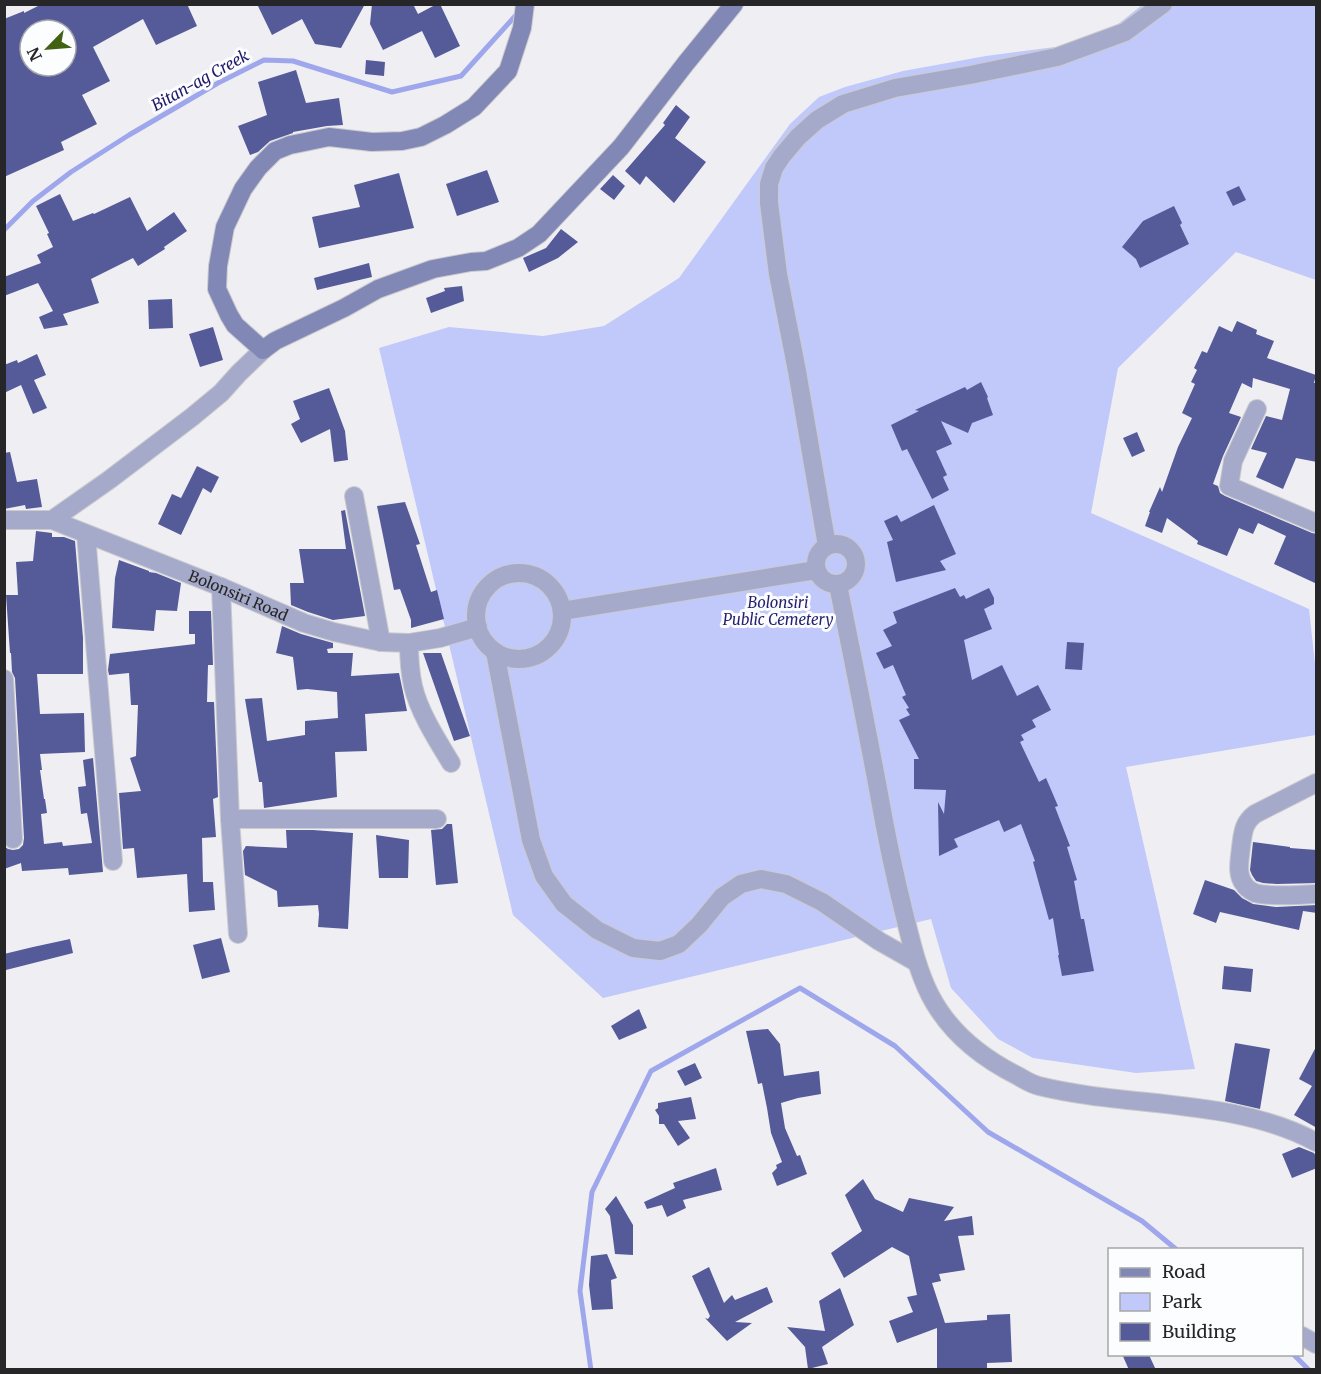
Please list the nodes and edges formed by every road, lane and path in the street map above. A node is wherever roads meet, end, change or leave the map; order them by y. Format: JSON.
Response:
{"nodes":[{"id":1,"x":734,"y":4,"type":"edge"},
{"id":2,"x":1163,"y":4,"type":"edge"},
{"id":3,"x":525,"y":8,"type":"edge"},
{"id":4,"x":263,"y":350,"type":"junction"},
{"id":5,"x":1257,"y":409,"type":"dead end"},
{"id":6,"x":354,"y":496,"type":"dead end"},
{"id":7,"x":4,"y":520,"type":"edge"},
{"id":8,"x":52,"y":520,"type":"junction"},
{"id":9,"x":1317,"y":524,"type":"edge"},
{"id":10,"x":86,"y":534,"type":"junction"},
{"id":11,"x":827,"y":546,"type":"junction"},
{"id":12,"x":816,"y":570,"type":"junction"},
{"id":13,"x":838,"y":585,"type":"junction"},
{"id":14,"x":220,"y":587,"type":"junction"},
{"id":15,"x":562,"y":611,"type":"junction"},
{"id":16,"x":478,"y":627,"type":"junction"},
{"id":17,"x":381,"y":642,"type":"junction"},
{"id":18,"x":409,"y":643,"type":"junction"},
{"id":19,"x":495,"y":652,"type":"junction"},
{"id":20,"x":4,"y":679,"type":"edge"},
{"id":21,"x":450,"y":764,"type":"dead end"},
{"id":22,"x":1317,"y":783,"type":"edge"},
{"id":23,"x":230,"y":819,"type":"junction"},
{"id":24,"x":437,"y":819,"type":"dead end"},
{"id":25,"x":13,"y":839,"type":"dead end"},
{"id":26,"x":113,"y":861,"type":"dead end"},
{"id":27,"x":1317,"y":894,"type":"edge"},
{"id":28,"x":238,"y":934,"type":"dead end"},
{"id":29,"x":916,"y":962,"type":"junction"},
{"id":30,"x":1317,"y":1142,"type":"edge"},
{"id":31,"x":1303,"y":1337,"type":"edge"},
{"id":32,"x":1317,"y":1344,"type":"edge"}],
"edges":[{"from":1,"to":4,"type":"main road"},
{"from":2,"to":11,"type":"street"},
{"from":3,"to":4,"type":"main road"},
{"from":4,"to":8,"type":"street"},
{"from":5,"to":9,"type":"street"},
{"from":6,"to":17,"type":"street"},
{"from":7,"to":8,"type":"street","name":"Bolonsiri Road"},
{"from":8,"to":10,"type":"street","name":"Bolonsiri Road"},
{"from":10,"to":14,"type":"street","name":"Bolonsiri Road"},
{"from":10,"to":26,"type":"street"},
{"from":11,"to":12,"type":"street"},
{"from":11,"to":13,"type":"street"},
{"from":12,"to":13,"type":"street"},
{"from":12,"to":15,"type":"street"},
{"from":13,"to":29,"type":"street"},
{"from":14,"to":17,"type":"street","name":"Bolonsiri Road"},
{"from":14,"to":23,"type":"street"},
{"from":15,"to":16,"type":"street"},
{"from":15,"to":19,"type":"street"},
{"from":16,"to":18,"type":"street","name":"Bolonsiri Road"},
{"from":16,"to":19,"type":"street"},
{"from":17,"to":18,"type":"street","name":"Bolonsiri Road"},
{"from":18,"to":21,"type":"street"},
{"from":19,"to":29,"type":"street"},
{"from":20,"to":25,"type":"street"},
{"from":22,"to":27,"type":"street"},
{"from":23,"to":24,"type":"street"},
{"from":23,"to":28,"type":"street"},
{"from":29,"to":30,"type":"street"},
{"from":31,"to":32,"type":"street"}]}
